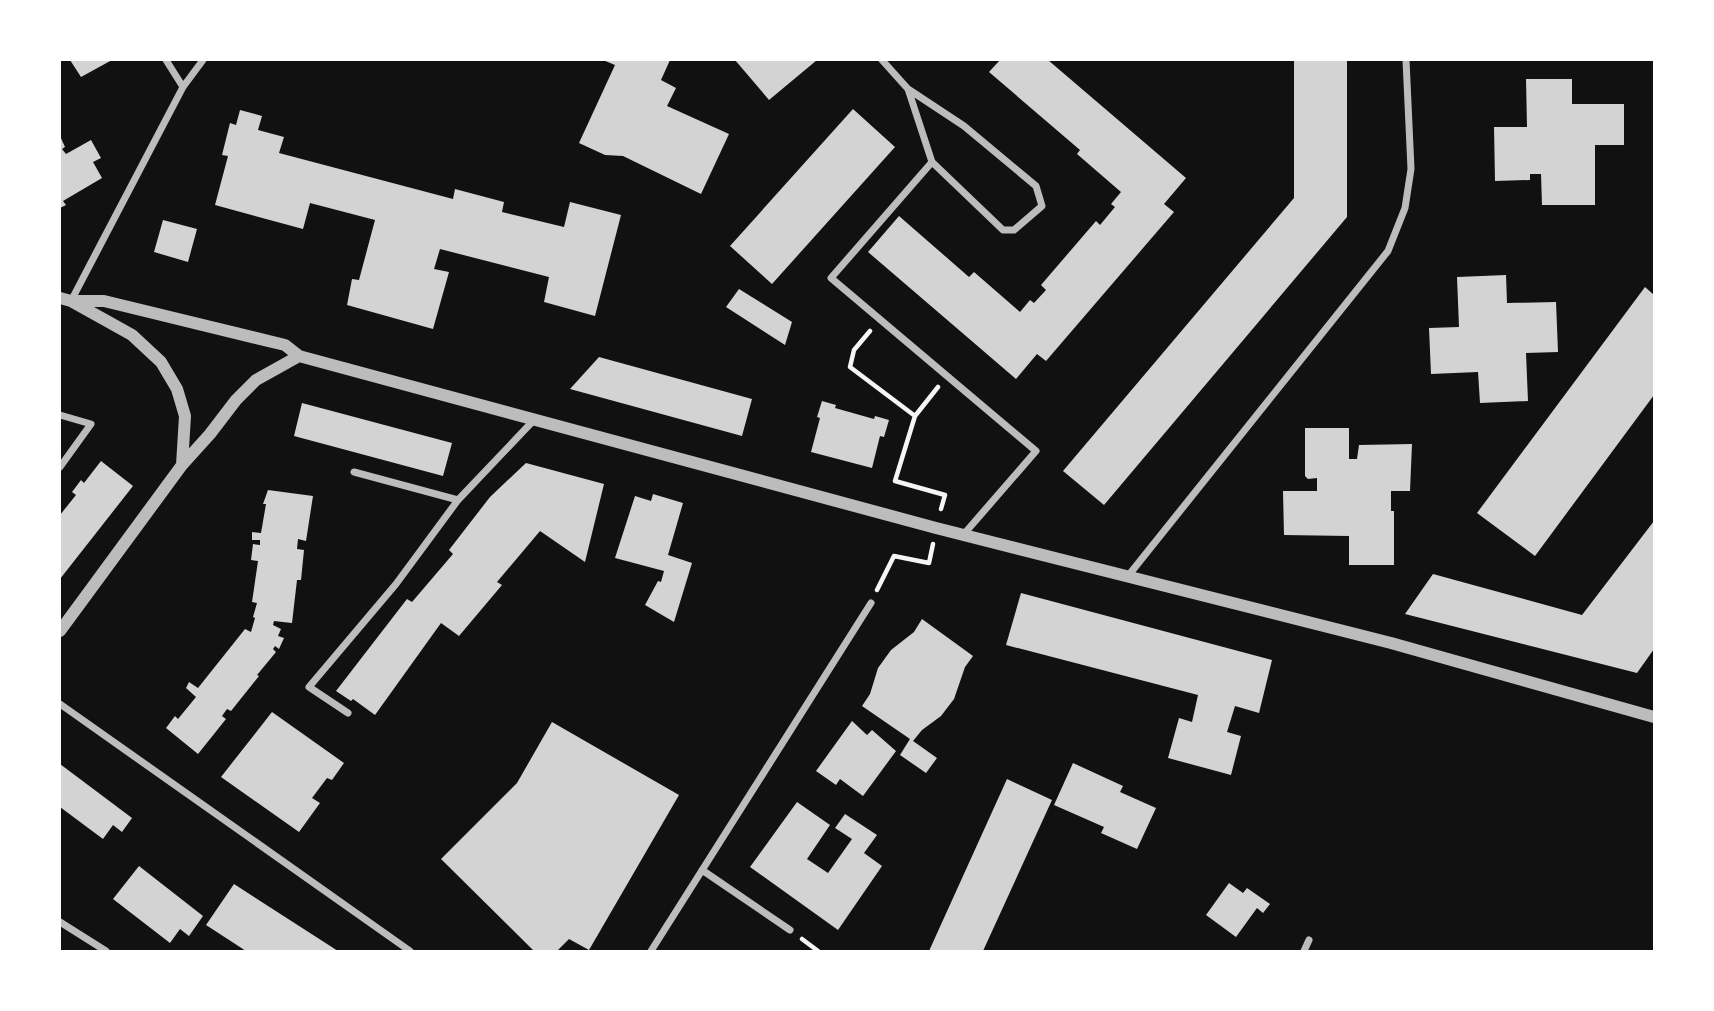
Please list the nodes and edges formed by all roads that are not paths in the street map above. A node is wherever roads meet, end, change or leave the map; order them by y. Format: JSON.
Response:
{"nodes":[{"id":1,"x":166,"y":60,"type":"edge"},
{"id":2,"x":203,"y":60,"type":"edge"},
{"id":3,"x":882,"y":60,"type":"edge"},
{"id":4,"x":1406,"y":60,"type":"edge"},
{"id":5,"x":183,"y":87,"type":"junction"},
{"id":6,"x":908,"y":89,"type":"junction"},
{"id":7,"x":932,"y":162,"type":"junction"},
{"id":8,"x":65,"y":299,"type":"edge"},
{"id":9,"x":299,"y":356,"type":"junction"},
{"id":10,"x":60,"y":415,"type":"edge"},
{"id":11,"x":533,"y":421,"type":"junction"},
{"id":12,"x":182,"y":465,"type":"junction"},
{"id":13,"x":60,"y":467,"type":"edge"},
{"id":14,"x":354,"y":472,"type":"dead end"},
{"id":15,"x":458,"y":500,"type":"junction"},
{"id":16,"x":964,"y":534,"type":"junction"},
{"id":17,"x":1127,"y":577,"type":"junction"},
{"id":18,"x":871,"y":603,"type":"road end"},
{"id":19,"x":60,"y":631,"type":"edge"},
{"id":20,"x":60,"y":704,"type":"edge"},
{"id":21,"x":348,"y":713,"type":"dead end"},
{"id":22,"x":1654,"y":718,"type":"edge"},
{"id":23,"x":702,"y":870,"type":"junction"},
{"id":24,"x":60,"y":922,"type":"edge"},
{"id":25,"x":790,"y":930,"type":"dead end"},
{"id":26,"x":1309,"y":940,"type":"dead end"},
{"id":27,"x":93,"y":944,"type":"junction"},
{"id":28,"x":89,"y":951,"type":"edge"},
{"id":29,"x":106,"y":951,"type":"edge"},
{"id":30,"x":410,"y":951,"type":"edge"},
{"id":31,"x":651,"y":951,"type":"edge"},
{"id":32,"x":1304,"y":951,"type":"edge"}],
"edges":[{"from":1,"to":5,"type":"street"},
{"from":2,"to":5,"type":"street"},
{"from":3,"to":6,"type":"street"},
{"from":4,"to":17,"type":"street"},
{"from":5,"to":8,"type":"street"},
{"from":6,"to":7,"type":"street"},
{"from":6,"to":7,"type":"street"},
{"from":7,"to":16,"type":"street"},
{"from":8,"to":9,"type":"street"},
{"from":8,"to":12,"type":"street"},
{"from":9,"to":11,"type":"street"},
{"from":9,"to":12,"type":"street"},
{"from":10,"to":13,"type":"street"},
{"from":11,"to":15,"type":"street"},
{"from":11,"to":16,"type":"street"},
{"from":12,"to":19,"type":"street"},
{"from":14,"to":15,"type":"street"},
{"from":15,"to":21,"type":"street"},
{"from":16,"to":17,"type":"street"},
{"from":17,"to":22,"type":"street"},
{"from":18,"to":23,"type":"street"},
{"from":20,"to":30,"type":"street"},
{"from":23,"to":25,"type":"street"},
{"from":23,"to":31,"type":"street"},
{"from":24,"to":27,"type":"street"},
{"from":26,"to":32,"type":"street"},
{"from":27,"to":28,"type":"street"},
{"from":27,"to":29,"type":"street"}]}
